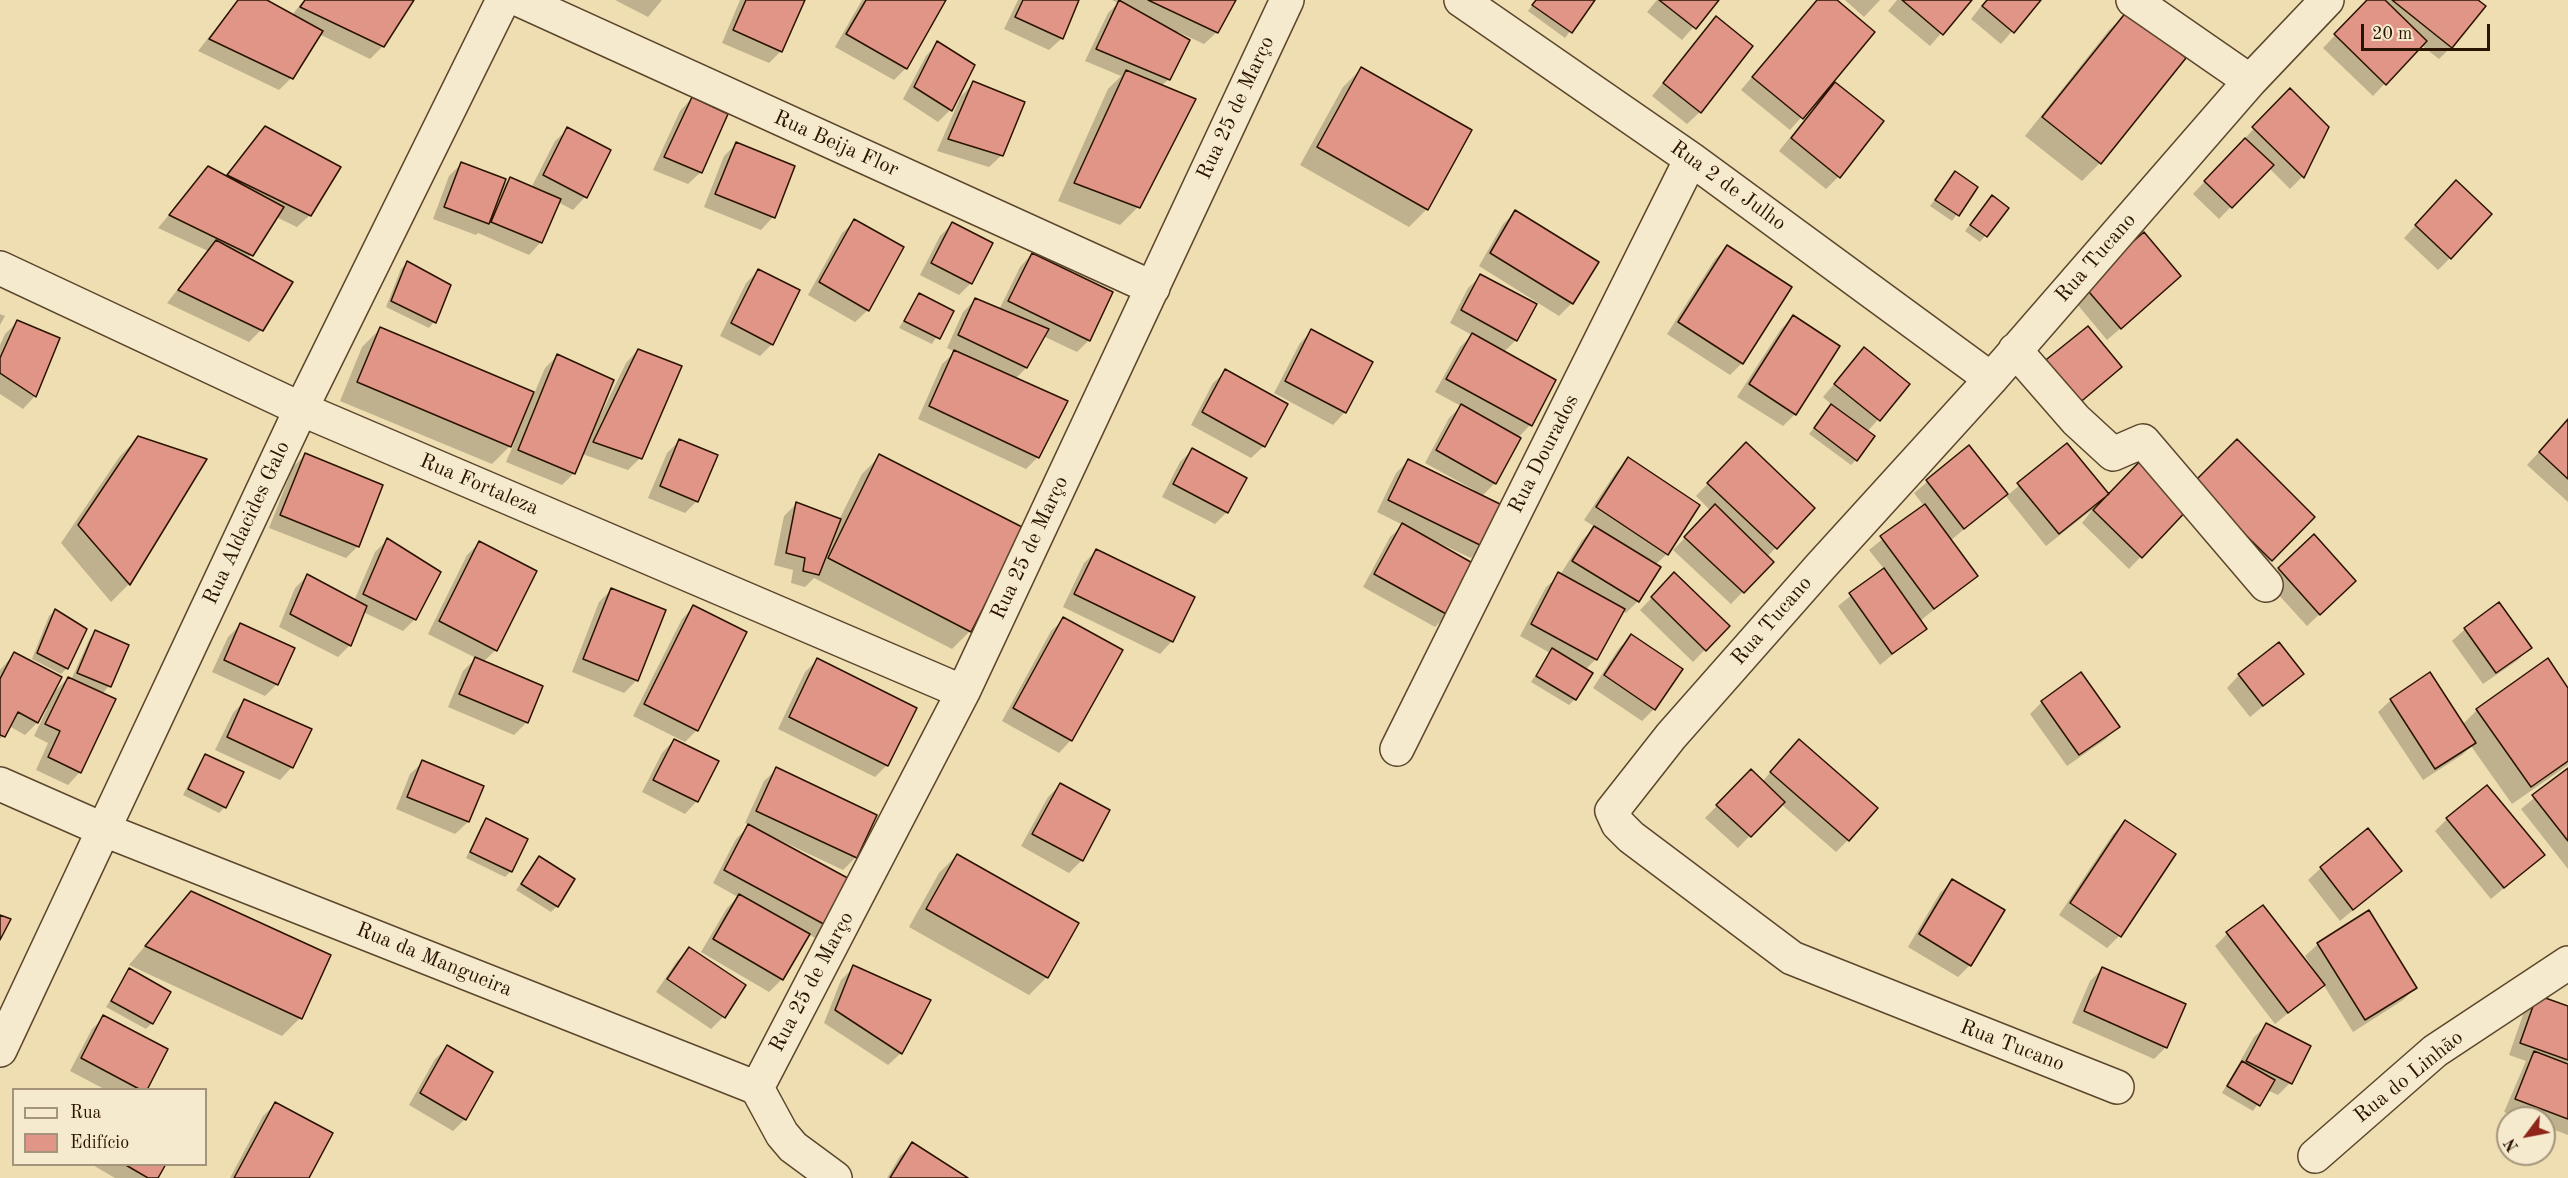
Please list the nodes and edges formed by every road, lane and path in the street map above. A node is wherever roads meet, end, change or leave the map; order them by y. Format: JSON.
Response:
{"nodes":[{"id":1,"x":503,"y":0,"type":"edge"},
{"id":2,"x":520,"y":0,"type":"edge"},
{"id":3,"x":1287,"y":0,"type":"edge"},
{"id":4,"x":1461,"y":0,"type":"edge"},
{"id":5,"x":2133,"y":0,"type":"edge"},
{"id":6,"x":2328,"y":0,"type":"edge"},
{"id":7,"x":2250,"y":81,"type":"junction"},
{"id":8,"x":1691,"y":159,"type":"junction"},
{"id":9,"x":0,"y":268,"type":"edge"},
{"id":10,"x":1153,"y":288,"type":"junction"},
{"id":11,"x":2015,"y":350,"type":"junction"},
{"id":12,"x":1991,"y":379,"type":"junction"},
{"id":13,"x":301,"y":409,"type":"junction"},
{"id":14,"x":2266,"y":585,"type":"dead end"},
{"id":15,"x":963,"y":692,"type":"junction"},
{"id":16,"x":1397,"y":749,"type":"dead end"},
{"id":17,"x":0,"y":784,"type":"edge"},
{"id":18,"x":102,"y":829,"type":"junction"},
{"id":19,"x":2568,"y":963,"type":"edge"},
{"id":20,"x":0,"y":1050,"type":"edge"},
{"id":21,"x":2117,"y":1087,"type":"dead end"},
{"id":22,"x":757,"y":1088,"type":"junction"},
{"id":23,"x":2315,"y":1156,"type":"dead end"},
{"id":24,"x":835,"y":1178,"type":"edge"}],
"edges":[{"from":1,"to":13,"type":"street","name":"Rua Aldacides Galo"},
{"from":2,"to":10,"type":"street","name":"Rua Beija Flor"},
{"from":3,"to":10,"type":"street","name":"Rua 25 de Março"},
{"from":4,"to":8,"type":"street","name":"Rua 2 de Julho"},
{"from":5,"to":7,"type":"street"},
{"from":6,"to":7,"type":"street","name":"Rua Tucano"},
{"from":7,"to":11,"type":"street","name":"Rua Tucano"},
{"from":8,"to":12,"type":"street","name":"Rua 2 de Julho"},
{"from":8,"to":16,"type":"street","name":"Rua Dourados"},
{"from":9,"to":13,"type":"street","name":"Rua Fortaleza"},
{"from":10,"to":15,"type":"street","name":"Rua 25 de Março"},
{"from":11,"to":12,"type":"street","name":"Rua Tucano"},
{"from":11,"to":14,"type":"street"},
{"from":12,"to":21,"type":"street","name":"Rua Tucano"},
{"from":13,"to":15,"type":"street","name":"Rua Fortaleza"},
{"from":13,"to":18,"type":"street","name":"Rua Aldacides Galo"},
{"from":15,"to":22,"type":"street","name":"Rua 25 de Março"},
{"from":17,"to":18,"type":"street","name":"Rua da Mangueira"},
{"from":18,"to":20,"type":"street","name":"Rua Aldacides Galo"},
{"from":18,"to":22,"type":"street","name":"Rua da Mangueira"},
{"from":19,"to":23,"type":"street","name":"Rua do Linhão"},
{"from":22,"to":24,"type":"street"}]}
